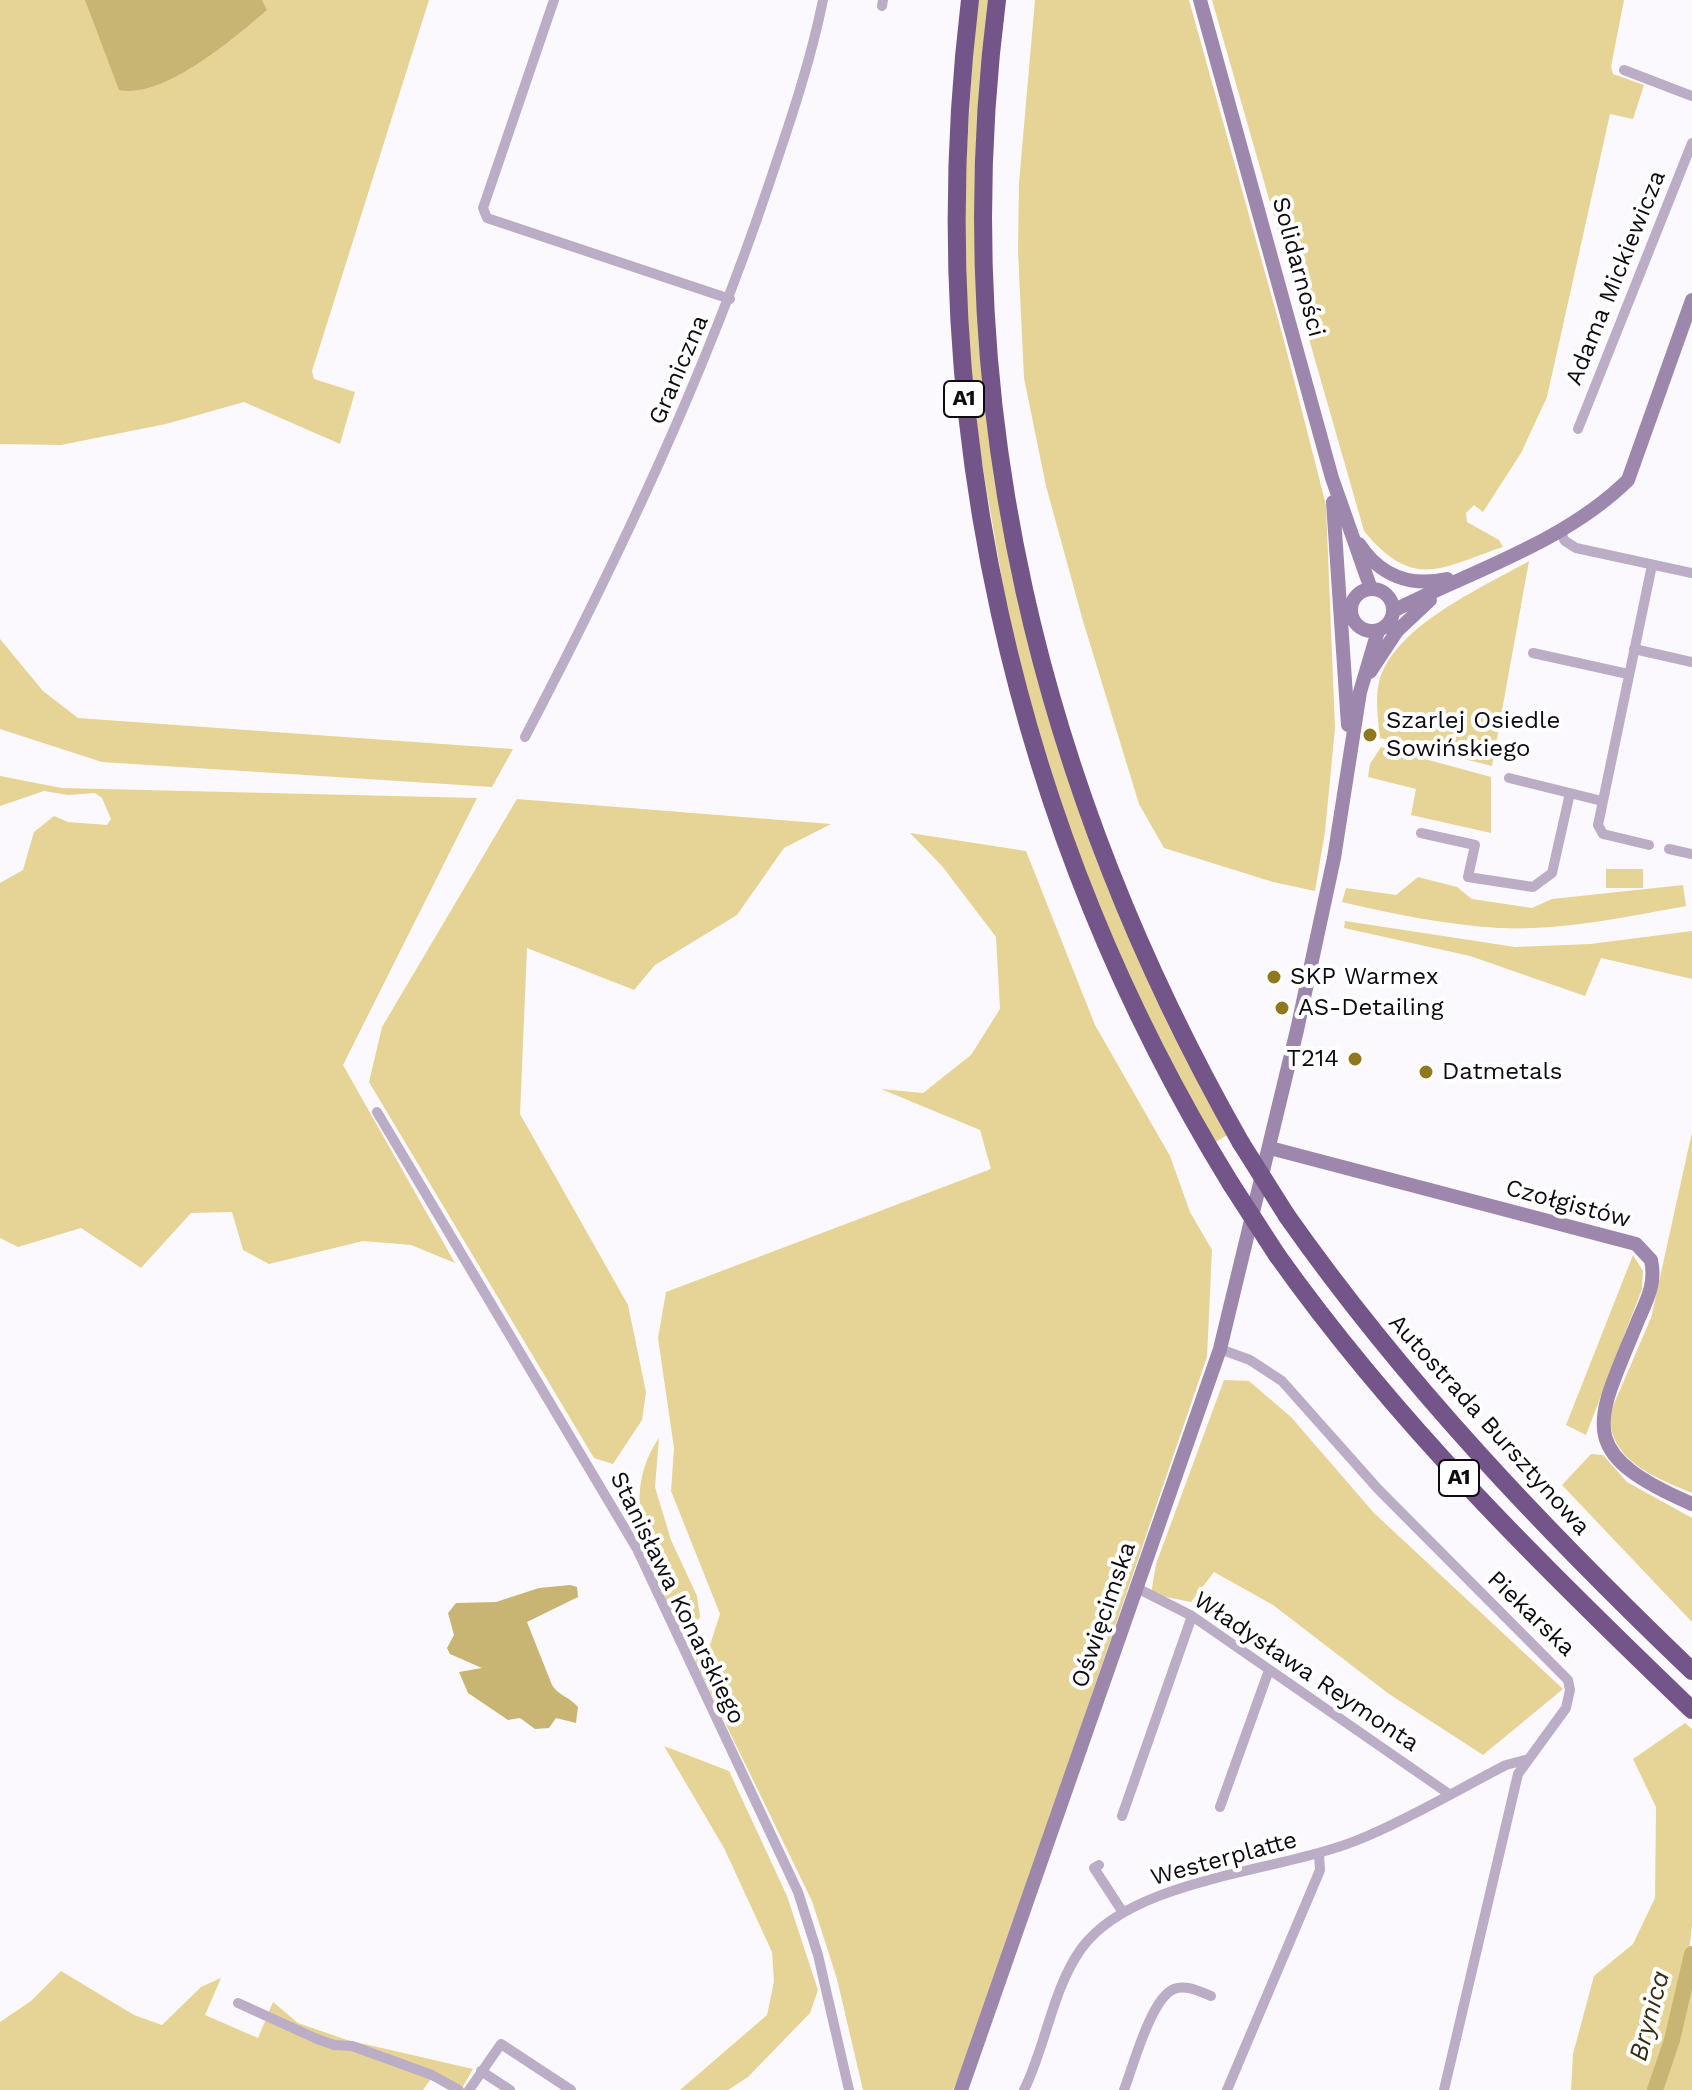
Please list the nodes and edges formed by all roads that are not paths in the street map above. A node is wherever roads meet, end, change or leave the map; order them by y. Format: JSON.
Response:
{"nodes":[{"id":1,"x":554,"y":0,"type":"edge"},
{"id":2,"x":823,"y":0,"type":"edge"},
{"id":3,"x":970,"y":0,"type":"edge"},
{"id":4,"x":997,"y":0,"type":"edge"},
{"id":5,"x":1200,"y":0,"type":"edge"},
{"id":6,"x":1624,"y":70,"type":"dead end"},
{"id":7,"x":1692,"y":96,"type":"edge"},
{"id":8,"x":1692,"y":143,"type":"edge"},
{"id":9,"x":1687,"y":168,"type":"edge"},
{"id":10,"x":730,"y":299,"type":"junction"},
{"id":11,"x":1692,"y":300,"type":"edge"},
{"id":12,"x":1578,"y":429,"type":"dead end"},
{"id":13,"x":1332,"y":478,"type":"junction"},
{"id":14,"x":1340,"y":503,"type":"junction"},
{"id":15,"x":1559,"y":530,"type":"junction"},
{"id":16,"x":1652,"y":565,"type":"junction"},
{"id":17,"x":1692,"y":573,"type":"edge"},
{"id":18,"x":1471,"y":574,"type":"junction"},
{"id":19,"x":1365,"y":591,"type":"junction"},
{"id":20,"x":1391,"y":604,"type":"junction"},
{"id":21,"x":1361,"y":629,"type":"junction"},
{"id":22,"x":1378,"y":631,"type":"junction"},
{"id":23,"x":1634,"y":649,"type":"junction"},
{"id":24,"x":1533,"y":653,"type":"dead end"},
{"id":25,"x":1692,"y":662,"type":"edge"},
{"id":26,"x":1628,"y":674,"type":"junction"},
{"id":27,"x":1360,"y":692,"type":"junction"},
{"id":28,"x":525,"y":737,"type":"dead end"},
{"id":29,"x":1349,"y":759,"type":"junction"},
{"id":30,"x":1509,"y":778,"type":"dead end"},
{"id":31,"x":1570,"y":793,"type":"junction"},
{"id":32,"x":1602,"y":801,"type":"junction"},
{"id":33,"x":1421,"y":833,"type":"dead end"},
{"id":34,"x":1649,"y":845,"type":"dead end"},
{"id":35,"x":1669,"y":849,"type":"dead end"},
{"id":36,"x":1692,"y":854,"type":"edge"},
{"id":37,"x":377,"y":1112,"type":"dead end"},
{"id":38,"x":1270,"y":1148,"type":"junction"},
{"id":39,"x":1220,"y":1349,"type":"junction"},
{"id":40,"x":1692,"y":1504,"type":"edge"},
{"id":41,"x":1137,"y":1588,"type":"junction"},
{"id":42,"x":1192,"y":1616,"type":"junction"},
{"id":43,"x":1269,"y":1670,"type":"junction"},
{"id":44,"x":1692,"y":1671,"type":"edge"},
{"id":45,"x":1692,"y":1710,"type":"edge"},
{"id":46,"x":1525,"y":1760,"type":"junction"},
{"id":47,"x":1449,"y":1794,"type":"junction"},
{"id":48,"x":1220,"y":1807,"type":"dead end"},
{"id":49,"x":1122,"y":1816,"type":"dead end"},
{"id":50,"x":1319,"y":1854,"type":"junction"},
{"id":51,"x":1099,"y":1865,"type":"dead end"},
{"id":52,"x":1122,"y":1911,"type":"junction"},
{"id":53,"x":1211,"y":1996,"type":"dead end"},
{"id":54,"x":238,"y":2003,"type":"dead end"},
{"id":55,"x":481,"y":2071,"type":"junction"},
{"id":56,"x":459,"y":2090,"type":"edge"},
{"id":57,"x":469,"y":2090,"type":"edge"},
{"id":58,"x":510,"y":2090,"type":"edge"},
{"id":59,"x":571,"y":2090,"type":"edge"},
{"id":60,"x":849,"y":2090,"type":"edge"},
{"id":61,"x":961,"y":2090,"type":"edge"},
{"id":62,"x":1024,"y":2090,"type":"edge"},
{"id":63,"x":1124,"y":2090,"type":"edge"},
{"id":64,"x":1227,"y":2090,"type":"edge"},
{"id":65,"x":1444,"y":2090,"type":"edge"}],
"edges":[{"from":1,"to":10,"type":"street"},
{"from":2,"to":10,"type":"street","name":"Graniczna"},
{"from":3,"to":45,"type":"highway","number":"A1","bridge":true},
{"from":4,"to":44,"type":"highway","name":"Autostrada Bursztynowa","number":"A1","bridge":true},
{"from":5,"to":13,"type":"street","name":"Solidarności"},
{"from":6,"to":7,"type":"street"},
{"from":8,"to":9,"type":"street","name":"Adama Mickiewicza"},
{"from":9,"to":12,"type":"street","name":"Adama Mickiewicza"},
{"from":10,"to":28,"type":"street","name":"Graniczna"},
{"from":11,"to":15,"type":"street"},
{"from":13,"to":14,"type":"street","name":"Solidarności"},
{"from":13,"to":29,"type":"street"},
{"from":14,"to":18,"type":"street"},
{"from":14,"to":19,"type":"street","name":"Solidarności"},
{"from":15,"to":16,"type":"street"},
{"from":15,"to":18,"type":"street"},
{"from":16,"to":17,"type":"street"},
{"from":16,"to":23,"type":"street"},
{"from":18,"to":20,"type":"street"},
{"from":18,"to":27,"type":"street"},
{"from":19,"to":20,"type":"street"},
{"from":19,"to":21,"type":"street"},
{"from":20,"to":22,"type":"street"},
{"from":21,"to":22,"type":"street"},
{"from":21,"to":27,"type":"street"},
{"from":22,"to":27,"type":"street"},
{"from":23,"to":25,"type":"street"},
{"from":23,"to":26,"type":"street"},
{"from":24,"to":26,"type":"street"},
{"from":26,"to":32,"type":"street"},
{"from":27,"to":29,"type":"street"},
{"from":29,"to":38,"type":"street","name":"Oświęcimska"},
{"from":30,"to":31,"type":"street"},
{"from":31,"to":32,"type":"street"},
{"from":31,"to":33,"type":"street"},
{"from":32,"to":34,"type":"street"},
{"from":35,"to":36,"type":"street"},
{"from":37,"to":60,"type":"street","name":"Stanisława Konarskiego"},
{"from":38,"to":39,"type":"street","name":"Oświęcimska"},
{"from":38,"to":40,"type":"street","name":"Czołgistów"},
{"from":39,"to":41,"type":"street","name":"Oświęcimska"},
{"from":39,"to":46,"type":"street","name":"Piekarska"},
{"from":41,"to":42,"type":"street","name":"Władysława Reymonta"},
{"from":41,"to":61,"type":"street","name":"Oświęcimska"},
{"from":42,"to":43,"type":"street","name":"Władysława Reymonta"},
{"from":42,"to":49,"type":"street"},
{"from":43,"to":47,"type":"street","name":"Władysława Reymonta"},
{"from":43,"to":48,"type":"street"},
{"from":46,"to":47,"type":"street","name":"Westerplatte"},
{"from":46,"to":65,"type":"street","name":"Piekarska"},
{"from":47,"to":50,"type":"street","name":"Westerplatte"},
{"from":50,"to":52,"type":"street","name":"Westerplatte"},
{"from":50,"to":64,"type":"street"},
{"from":51,"to":52,"type":"street"},
{"from":52,"to":62,"type":"street","name":"Westerplatte"},
{"from":53,"to":63,"type":"street"},
{"from":54,"to":56,"type":"street"},
{"from":55,"to":57,"type":"street"},
{"from":55,"to":58,"type":"street"},
{"from":55,"to":59,"type":"street"}]}
